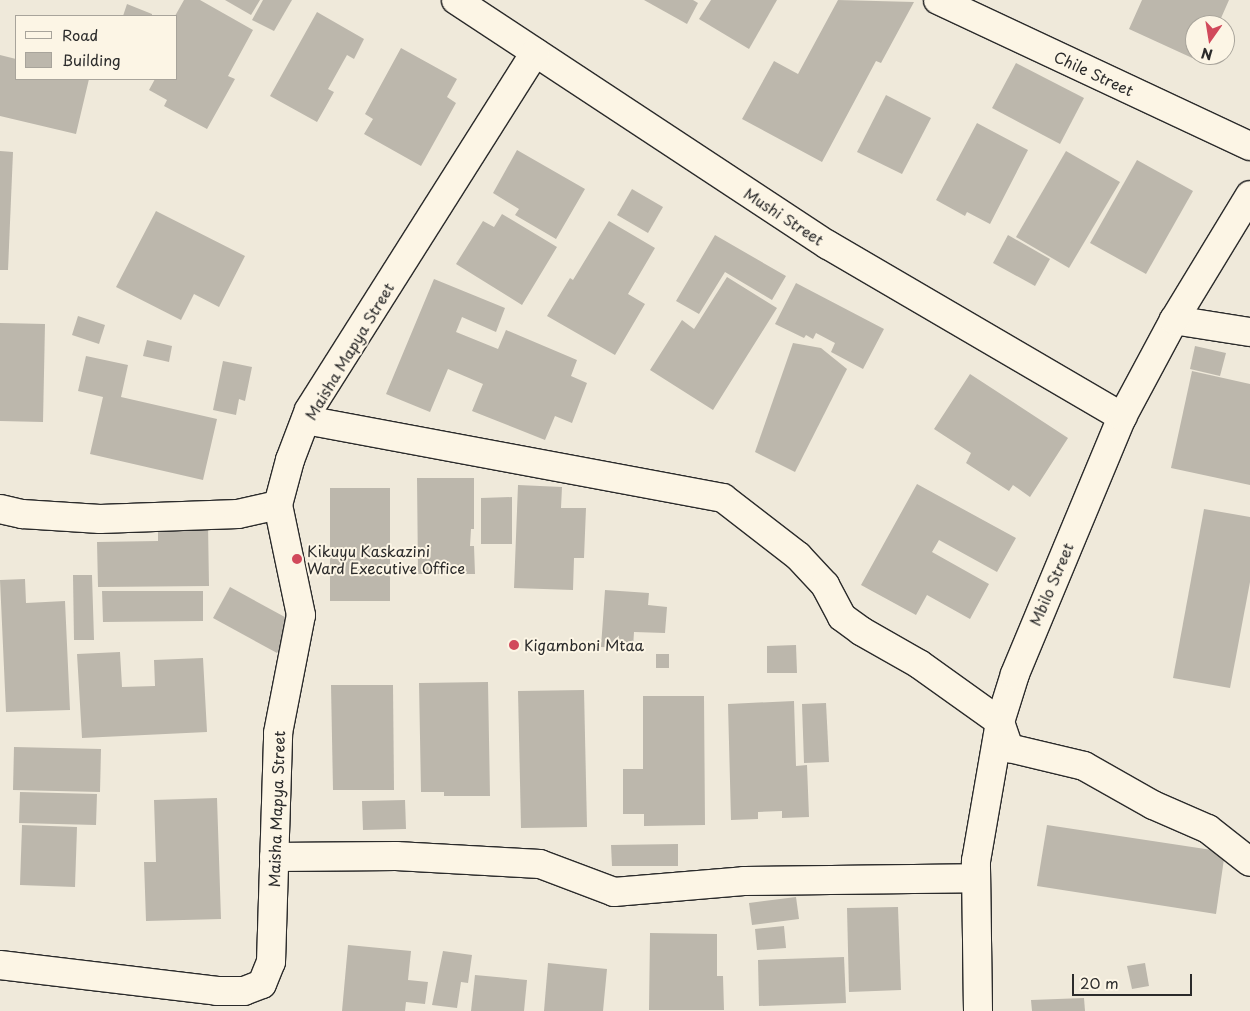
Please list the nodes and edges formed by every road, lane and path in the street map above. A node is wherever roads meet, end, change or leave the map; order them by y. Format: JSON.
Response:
{"nodes":[{"id":1,"x":456,"y":0,"type":"edge"},
{"id":2,"x":938,"y":0,"type":"edge"},
{"id":3,"x":535,"y":53,"type":"junction"},
{"id":4,"x":1250,"y":146,"type":"edge"},
{"id":5,"x":1250,"y":195,"type":"edge"},
{"id":6,"x":1174,"y":320,"type":"junction"},
{"id":7,"x":1250,"y":332,"type":"edge"},
{"id":8,"x":1122,"y":417,"type":"junction"},
{"id":9,"x":306,"y":420,"type":"junction"},
{"id":10,"x":278,"y":505,"type":"junction"},
{"id":11,"x":0,"y":509,"type":"edge"},
{"id":12,"x":1000,"y":722,"type":"junction"},
{"id":13,"x":274,"y":857,"type":"junction"},
{"id":14,"x":1250,"y":862,"type":"edge"},
{"id":15,"x":975,"y":878,"type":"junction"},
{"id":16,"x":0,"y":965,"type":"edge"},
{"id":17,"x":978,"y":1011,"type":"edge"}],
"edges":[{"from":1,"to":3,"type":"street","name":"Mushi Street"},
{"from":2,"to":4,"type":"street","name":"Chile Street"},
{"from":3,"to":8,"type":"street","name":"Mushi Street"},
{"from":3,"to":9,"type":"street","name":"Maisha Mapya Street"},
{"from":5,"to":6,"type":"street","name":"Mbilo Street"},
{"from":6,"to":7,"type":"street"},
{"from":6,"to":8,"type":"street","name":"Mbilo Street"},
{"from":8,"to":12,"type":"street","name":"Mbilo Street"},
{"from":9,"to":10,"type":"street","name":"Maisha Mapya Street"},
{"from":9,"to":12,"type":"street"},
{"from":10,"to":11,"type":"street"},
{"from":10,"to":13,"type":"street","name":"Maisha Mapya Street"},
{"from":12,"to":14,"type":"street"},
{"from":12,"to":15,"type":"street","name":"Mbilo Street"},
{"from":13,"to":15,"type":"street"},
{"from":13,"to":16,"type":"street","name":"Maisha Mapya Street"},
{"from":15,"to":17,"type":"street","name":"Mbilo Street"}]}
